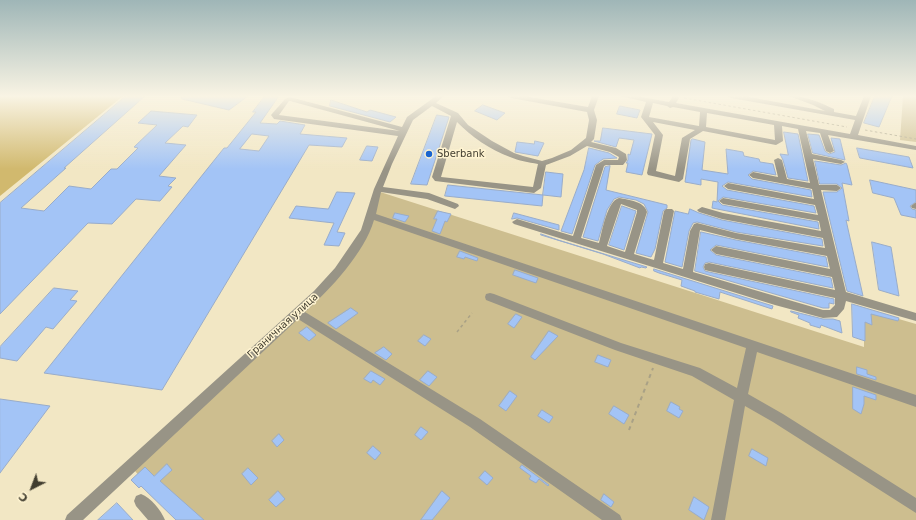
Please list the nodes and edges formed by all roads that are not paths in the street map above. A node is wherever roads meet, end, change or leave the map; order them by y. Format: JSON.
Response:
{"nodes":[{"id":1,"x":304,"y":120,"type":"edge"},
{"id":2,"x":363,"y":120,"type":"edge"},
{"id":3,"x":409,"y":120,"type":"edge"},
{"id":4,"x":453,"y":120,"type":"edge"},
{"id":5,"x":459,"y":120,"type":"edge"},
{"id":6,"x":593,"y":120,"type":"edge"},
{"id":7,"x":648,"y":120,"type":"edge"},
{"id":8,"x":654,"y":120,"type":"edge"},
{"id":9,"x":703,"y":120,"type":"edge"},
{"id":10,"x":757,"y":120,"type":"edge"},
{"id":11,"x":859,"y":120,"type":"edge"},
{"id":12,"x":778,"y":124,"type":"junction"},
{"id":13,"x":702,"y":129,"type":"junction"},
{"id":14,"x":802,"y":129,"type":"junction"},
{"id":15,"x":403,"y":132,"type":"junction"},
{"id":16,"x":824,"y":133,"type":"junction"},
{"id":17,"x":853,"y":138,"type":"junction"},
{"id":18,"x":586,"y":143,"type":"junction"},
{"id":19,"x":916,"y":148,"type":"edge"},
{"id":20,"x":830,"y":151,"type":"dead end"},
{"id":21,"x":808,"y":156,"type":"junction"},
{"id":22,"x":778,"y":160,"type":"dead end"},
{"id":23,"x":841,"y":162,"type":"dead end"},
{"id":24,"x":542,"y":163,"type":"junction"},
{"id":25,"x":753,"y":175,"type":"dead end"},
{"id":26,"x":783,"y":181,"type":"junction"},
{"id":27,"x":728,"y":186,"type":"dead end"},
{"id":28,"x":816,"y":186,"type":"junction"},
{"id":29,"x":837,"y":188,"type":"dead end"},
{"id":30,"x":378,"y":189,"type":"junction"},
{"id":31,"x":723,"y":201,"type":"dead end"},
{"id":32,"x":819,"y":203,"type":"junction"},
{"id":33,"x":455,"y":206,"type":"dead end"},
{"id":34,"x":702,"y":210,"type":"dead end"},
{"id":35,"x":669,"y":211,"type":"dead end"},
{"id":36,"x":370,"y":215,"type":"junction"},
{"id":37,"x":823,"y":219,"type":"junction"},
{"id":38,"x":517,"y":222,"type":"dead end"},
{"id":39,"x":827,"y":235,"type":"junction"},
{"id":40,"x":576,"y":240,"type":"junction"},
{"id":41,"x":602,"y":248,"type":"junction"},
{"id":42,"x":716,"y":250,"type":"dead end"},
{"id":43,"x":831,"y":253,"type":"junction"},
{"id":44,"x":629,"y":256,"type":"junction"},
{"id":45,"x":658,"y":265,"type":"junction"},
{"id":46,"x":709,"y":267,"type":"dead end"},
{"id":47,"x":687,"y":274,"type":"junction"},
{"id":48,"x":836,"y":274,"type":"junction"},
{"id":49,"x":841,"y":295,"type":"junction"},
{"id":50,"x":490,"y":297,"type":"dead end"},
{"id":51,"x":297,"y":313,"type":"junction"},
{"id":52,"x":916,"y":317,"type":"edge"},
{"id":53,"x":753,"y":345,"type":"junction"},
{"id":54,"x":741,"y":397,"type":"junction"},
{"id":55,"x":916,"y":401,"type":"edge"},
{"id":56,"x":141,"y":501,"type":"dead end"},
{"id":57,"x":916,"y":506,"type":"edge"},
{"id":58,"x":72,"y":520,"type":"edge"},
{"id":59,"x":158,"y":520,"type":"edge"},
{"id":60,"x":615,"y":520,"type":"edge"},
{"id":61,"x":718,"y":520,"type":"edge"}],
"edges":[{"from":1,"to":15,"type":"street"},
{"from":2,"to":15,"type":"street"},
{"from":3,"to":15,"type":"street","name":"Граничная улица"},
{"from":4,"to":24,"type":"street"},
{"from":5,"to":24,"type":"street"},
{"from":6,"to":18,"type":"street"},
{"from":7,"to":13,"type":"street"},
{"from":8,"to":13,"type":"street"},
{"from":9,"to":13,"type":"street"},
{"from":10,"to":12,"type":"street"},
{"from":11,"to":17,"type":"street"},
{"from":12,"to":13,"type":"street"},
{"from":12,"to":14,"type":"street"},
{"from":14,"to":16,"type":"street"},
{"from":14,"to":21,"type":"street"},
{"from":15,"to":30,"type":"street","name":"Граничная улица"},
{"from":16,"to":17,"type":"street"},
{"from":16,"to":20,"type":"street"},
{"from":17,"to":19,"type":"street"},
{"from":18,"to":24,"type":"street"},
{"from":18,"to":40,"type":"street"},
{"from":21,"to":23,"type":"street"},
{"from":21,"to":28,"type":"street"},
{"from":22,"to":26,"type":"street"},
{"from":25,"to":26,"type":"street"},
{"from":26,"to":28,"type":"street"},
{"from":27,"to":32,"type":"street"},
{"from":28,"to":29,"type":"street"},
{"from":28,"to":32,"type":"street"},
{"from":30,"to":33,"type":"street"},
{"from":30,"to":36,"type":"street","name":"Граничная улица"},
{"from":31,"to":37,"type":"street"},
{"from":32,"to":37,"type":"street"},
{"from":34,"to":39,"type":"street"},
{"from":35,"to":45,"type":"street"},
{"from":36,"to":51,"type":"street","name":"Граничная улица"},
{"from":36,"to":53,"type":"street"},
{"from":37,"to":39,"type":"street"},
{"from":38,"to":40,"type":"street"},
{"from":39,"to":43,"type":"street"},
{"from":40,"to":41,"type":"street"},
{"from":41,"to":44,"type":"street"},
{"from":41,"to":44,"type":"street"},
{"from":42,"to":48,"type":"street"},
{"from":43,"to":47,"type":"street"},
{"from":43,"to":48,"type":"street"},
{"from":44,"to":45,"type":"street"},
{"from":45,"to":47,"type":"street"},
{"from":46,"to":49,"type":"street"},
{"from":47,"to":49,"type":"street"},
{"from":48,"to":49,"type":"street"},
{"from":49,"to":52,"type":"street"},
{"from":50,"to":54,"type":"street"},
{"from":51,"to":58,"type":"street","name":"Граничная улица"},
{"from":51,"to":60,"type":"street"},
{"from":53,"to":54,"type":"street"},
{"from":53,"to":55,"type":"street"},
{"from":54,"to":57,"type":"street"},
{"from":54,"to":61,"type":"street"},
{"from":56,"to":59,"type":"street"}]}
